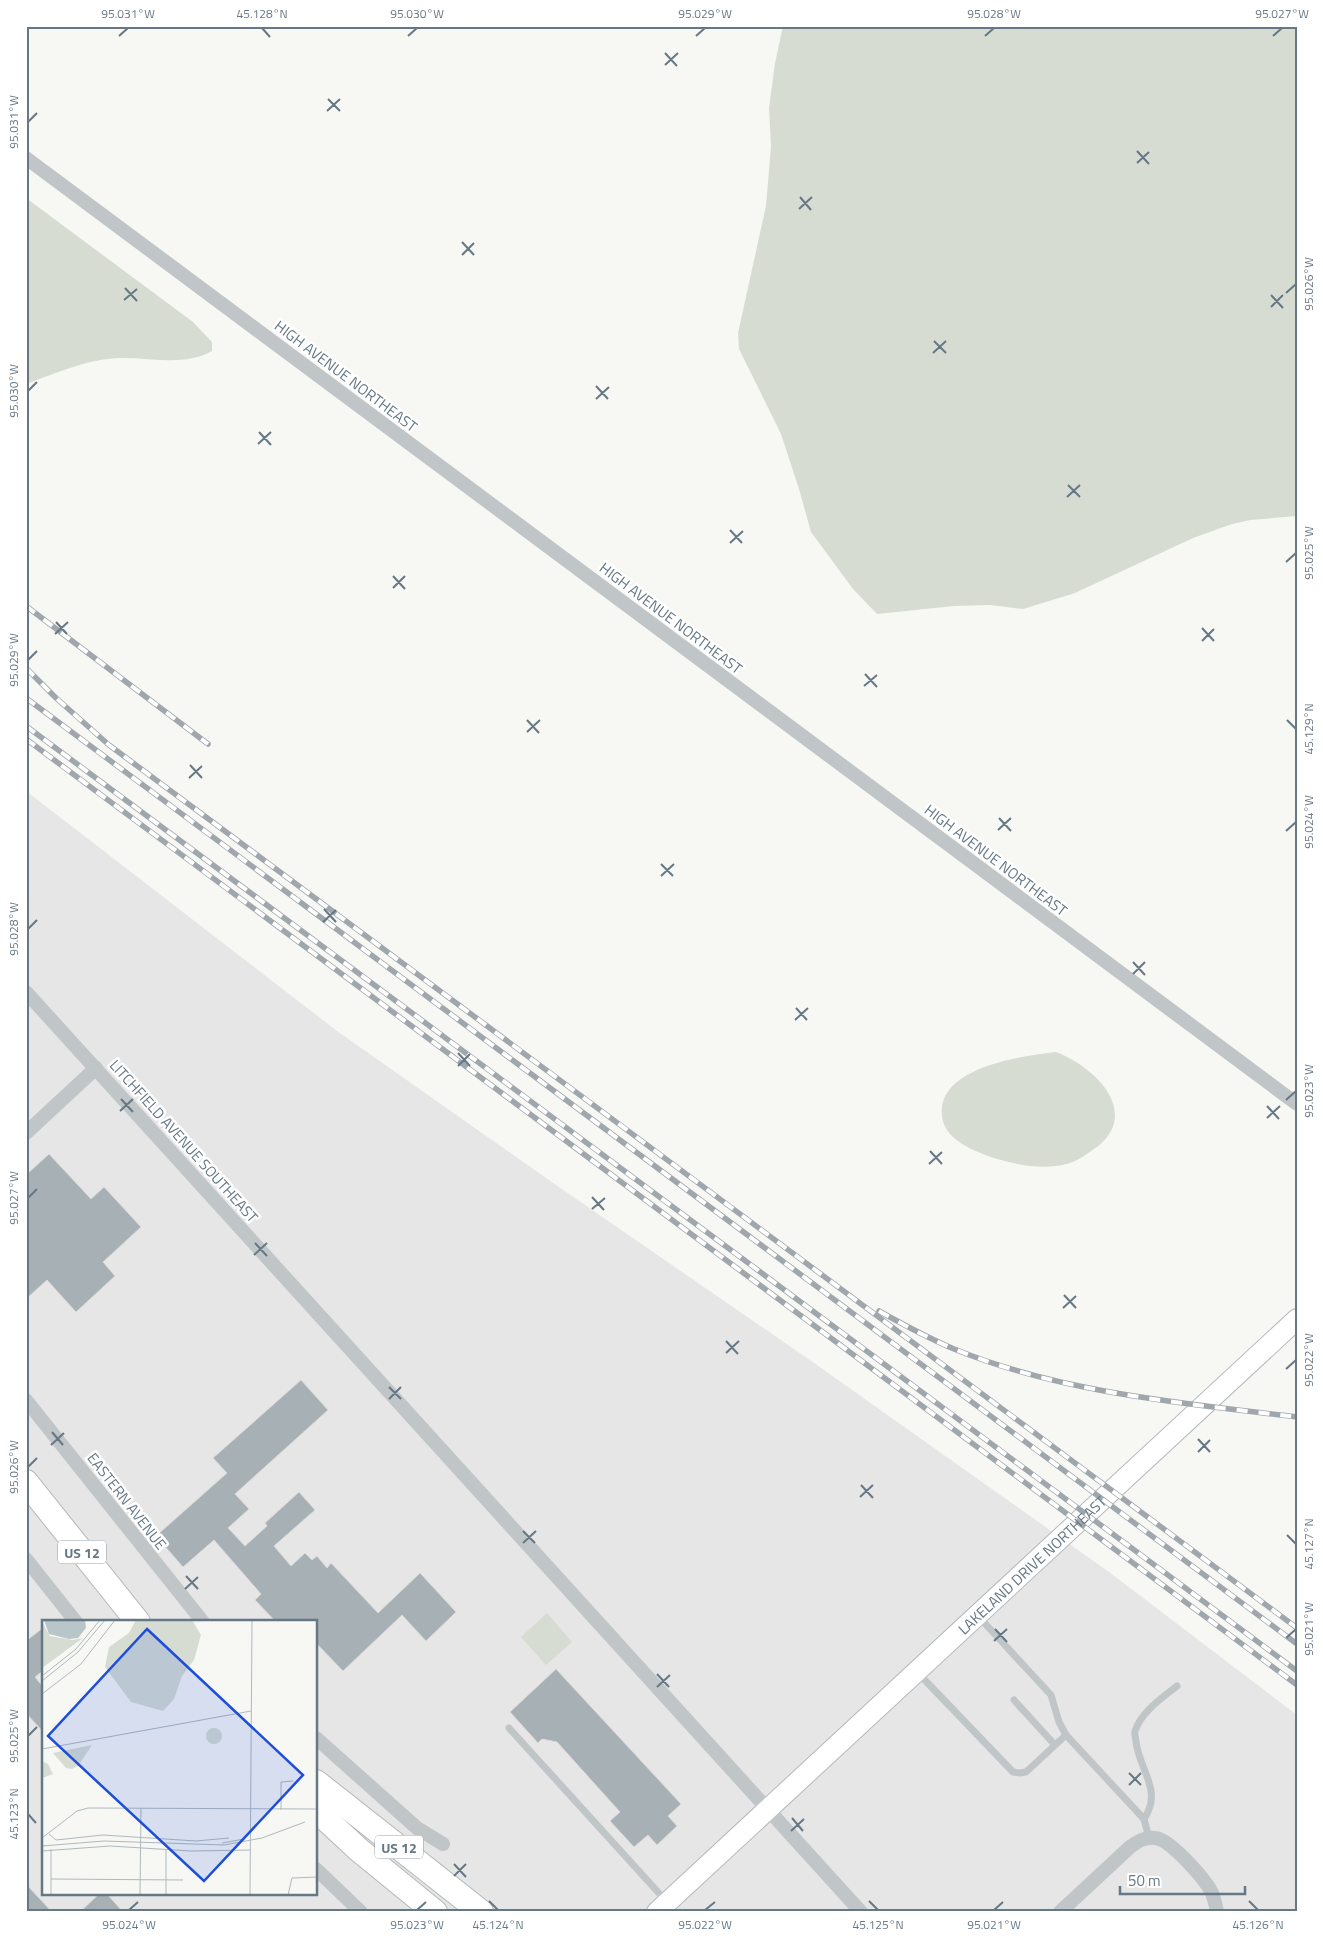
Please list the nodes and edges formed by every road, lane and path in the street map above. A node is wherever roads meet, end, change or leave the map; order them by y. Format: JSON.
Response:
{"nodes":[{"id":1,"x":26,"y":158,"type":"edge"},
{"id":2,"x":26,"y":992,"type":"edge"},
{"id":3,"x":96,"y":1068,"type":"junction"},
{"id":4,"x":1297,"y":1104,"type":"edge"},
{"id":5,"x":26,"y":1133,"type":"edge"},
{"id":6,"x":1297,"y":1319,"type":"edge"},
{"id":7,"x":26,"y":1400,"type":"edge"},
{"id":8,"x":26,"y":1482,"type":"edge"},
{"id":9,"x":26,"y":1559,"type":"edge"},
{"id":10,"x":977,"y":1615,"type":"junction"},
{"id":11,"x":74,"y":1620,"type":"edge"},
{"id":12,"x":136,"y":1620,"type":"edge"},
{"id":13,"x":201,"y":1620,"type":"edge"},
{"id":14,"x":916,"y":1671,"type":"junction"},
{"id":15,"x":1177,"y":1686,"type":"dead end"},
{"id":16,"x":1014,"y":1700,"type":"dead end"},
{"id":17,"x":508,"y":1728,"type":"dead end"},
{"id":18,"x":1066,"y":1735,"type":"junction"},
{"id":19,"x":318,"y":1740,"type":"edge"},
{"id":20,"x":1055,"y":1745,"type":"junction"},
{"id":21,"x":318,"y":1784,"type":"edge"},
{"id":22,"x":768,"y":1810,"type":"junction"},
{"id":23,"x":318,"y":1812,"type":"edge"},
{"id":24,"x":1144,"y":1819,"type":"junction"},
{"id":25,"x":1149,"y":1838,"type":"junction"},
{"id":26,"x":443,"y":1844,"type":"dead end"},
{"id":27,"x":318,"y":1871,"type":"edge"},
{"id":28,"x":662,"y":1907,"type":"edge"},
{"id":29,"x":361,"y":1912,"type":"edge"},
{"id":30,"x":435,"y":1912,"type":"edge"},
{"id":31,"x":481,"y":1912,"type":"edge"},
{"id":32,"x":861,"y":1912,"type":"edge"},
{"id":33,"x":1060,"y":1912,"type":"edge"},
{"id":34,"x":1217,"y":1912,"type":"edge"}],
"edges":[{"from":1,"to":4,"type":"street","name":"HIGH AVENUE NORTHEAST"},
{"from":2,"to":3,"type":"street","name":"LITCHFIELD AVENUE SOUTHEAST"},
{"from":3,"to":5,"type":"street"},
{"from":3,"to":22,"type":"street","name":"LITCHFIELD AVENUE SOUTHEAST"},
{"from":6,"to":10,"type":"main road","name":"LAKELAND DRIVE NORTHEAST"},
{"from":7,"to":13,"type":"street","name":"EASTERN AVENUE"},
{"from":8,"to":12,"type":"highway","name":"US 12","number":"US 12"},
{"from":9,"to":11,"type":"street"},
{"from":10,"to":14,"type":"main road","name":"LAKELAND DRIVE NORTHEAST"},
{"from":10,"to":18,"type":"lane"},
{"from":14,"to":20,"type":"lane"},
{"from":14,"to":22,"type":"main road","name":"LAKELAND DRIVE NORTHEAST"},
{"from":15,"to":24,"type":"lane"},
{"from":16,"to":20,"type":"lane"},
{"from":17,"to":28,"type":"lane"},
{"from":18,"to":20,"type":"lane"},
{"from":18,"to":24,"type":"lane"},
{"from":19,"to":26,"type":"street"},
{"from":21,"to":31,"type":"highway","name":"US 12","number":"US 12"},
{"from":22,"to":28,"type":"main road","name":"LAKELAND DRIVE NORTHEAST"},
{"from":22,"to":32,"type":"street","name":"LITCHFIELD AVENUE SOUTHEAST"},
{"from":23,"to":30,"type":"highway","name":"US 12","number":"US 12"},
{"from":24,"to":25,"type":"lane"},
{"from":25,"to":33,"type":"street"},
{"from":25,"to":34,"type":"street"},
{"from":27,"to":29,"type":"street"}]}
